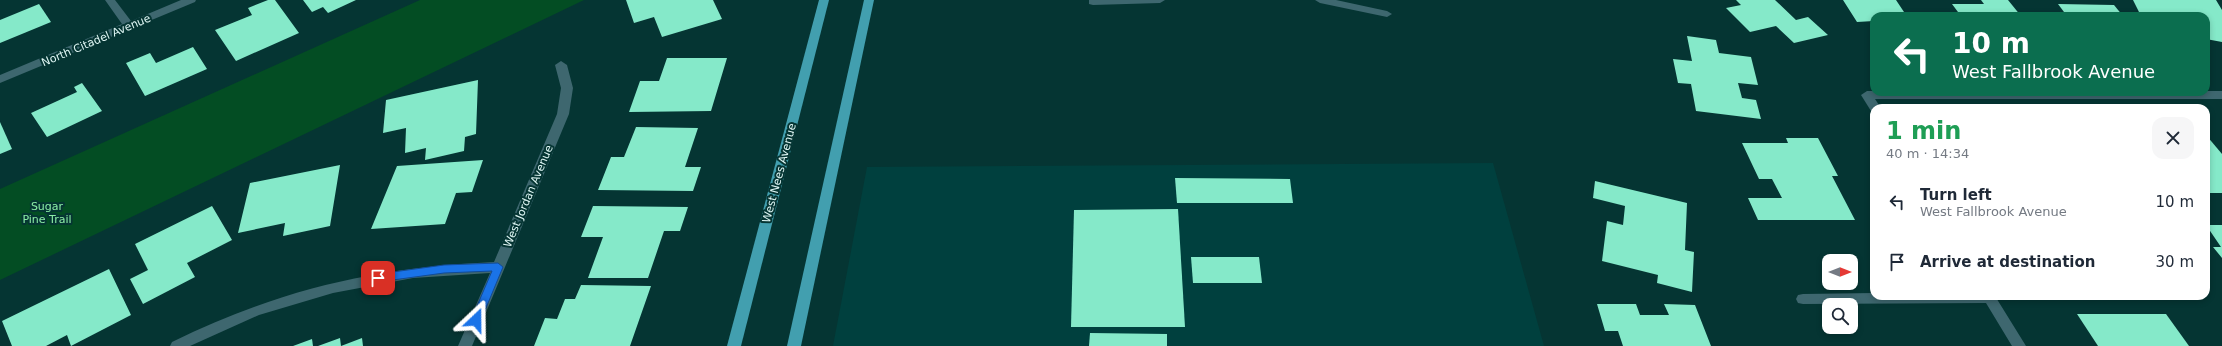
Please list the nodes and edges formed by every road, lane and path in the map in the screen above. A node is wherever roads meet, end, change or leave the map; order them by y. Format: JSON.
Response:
{"nodes":[{"id":1,"x":110,"y":0,"type":"edge"},
{"id":2,"x":191,"y":0,"type":"edge"},
{"id":3,"x":824,"y":0,"type":"edge"},
{"id":4,"x":869,"y":0,"type":"edge"},
{"id":5,"x":1094,"y":0,"type":"edge"},
{"id":6,"x":1160,"y":0,"type":"edge"},
{"id":7,"x":1320,"y":0,"type":"edge"},
{"id":8,"x":1387,"y":14,"type":"dead end"},
{"id":9,"x":129,"y":26,"type":"junction"},
{"id":10,"x":561,"y":65,"type":"dead end"},
{"id":11,"x":0,"y":79,"type":"edge"},
{"id":12,"x":1870,"y":95,"type":"edge"},
{"id":13,"x":2210,"y":95,"type":"edge"},
{"id":14,"x":2222,"y":95,"type":"edge"},
{"id":15,"x":1873,"y":104,"type":"edge"},
{"id":16,"x":498,"y":267,"type":"junction"},
{"id":17,"x":1870,"y":298,"type":"edge"},
{"id":18,"x":1803,"y":299,"type":"dead end"},
{"id":19,"x":1990,"y":300,"type":"edge"},
{"id":20,"x":177,"y":346,"type":"edge"},
{"id":21,"x":465,"y":346,"type":"edge"},
{"id":22,"x":734,"y":346,"type":"edge"},
{"id":23,"x":794,"y":346,"type":"edge"},
{"id":24,"x":2019,"y":346,"type":"edge"}],
"edges":[{"from":1,"to":9,"type":"street"},
{"from":2,"to":9,"type":"street","name":"North Citadel Avenue"},
{"from":3,"to":22,"type":"main road","name":"West Nees Avenue"},
{"from":4,"to":23,"type":"main road"},
{"from":5,"to":6,"type":"street"},
{"from":7,"to":8,"type":"street"},
{"from":9,"to":11,"type":"street","name":"North Citadel Avenue"},
{"from":10,"to":16,"type":"street","name":"West Jordan Avenue"},
{"from":12,"to":15,"type":"street"},
{"from":13,"to":14,"type":"street"},
{"from":16,"to":20,"type":"street"},
{"from":16,"to":21,"type":"street","name":"West Jordan Avenue"},
{"from":17,"to":18,"type":"street"},
{"from":19,"to":24,"type":"street"}]}
